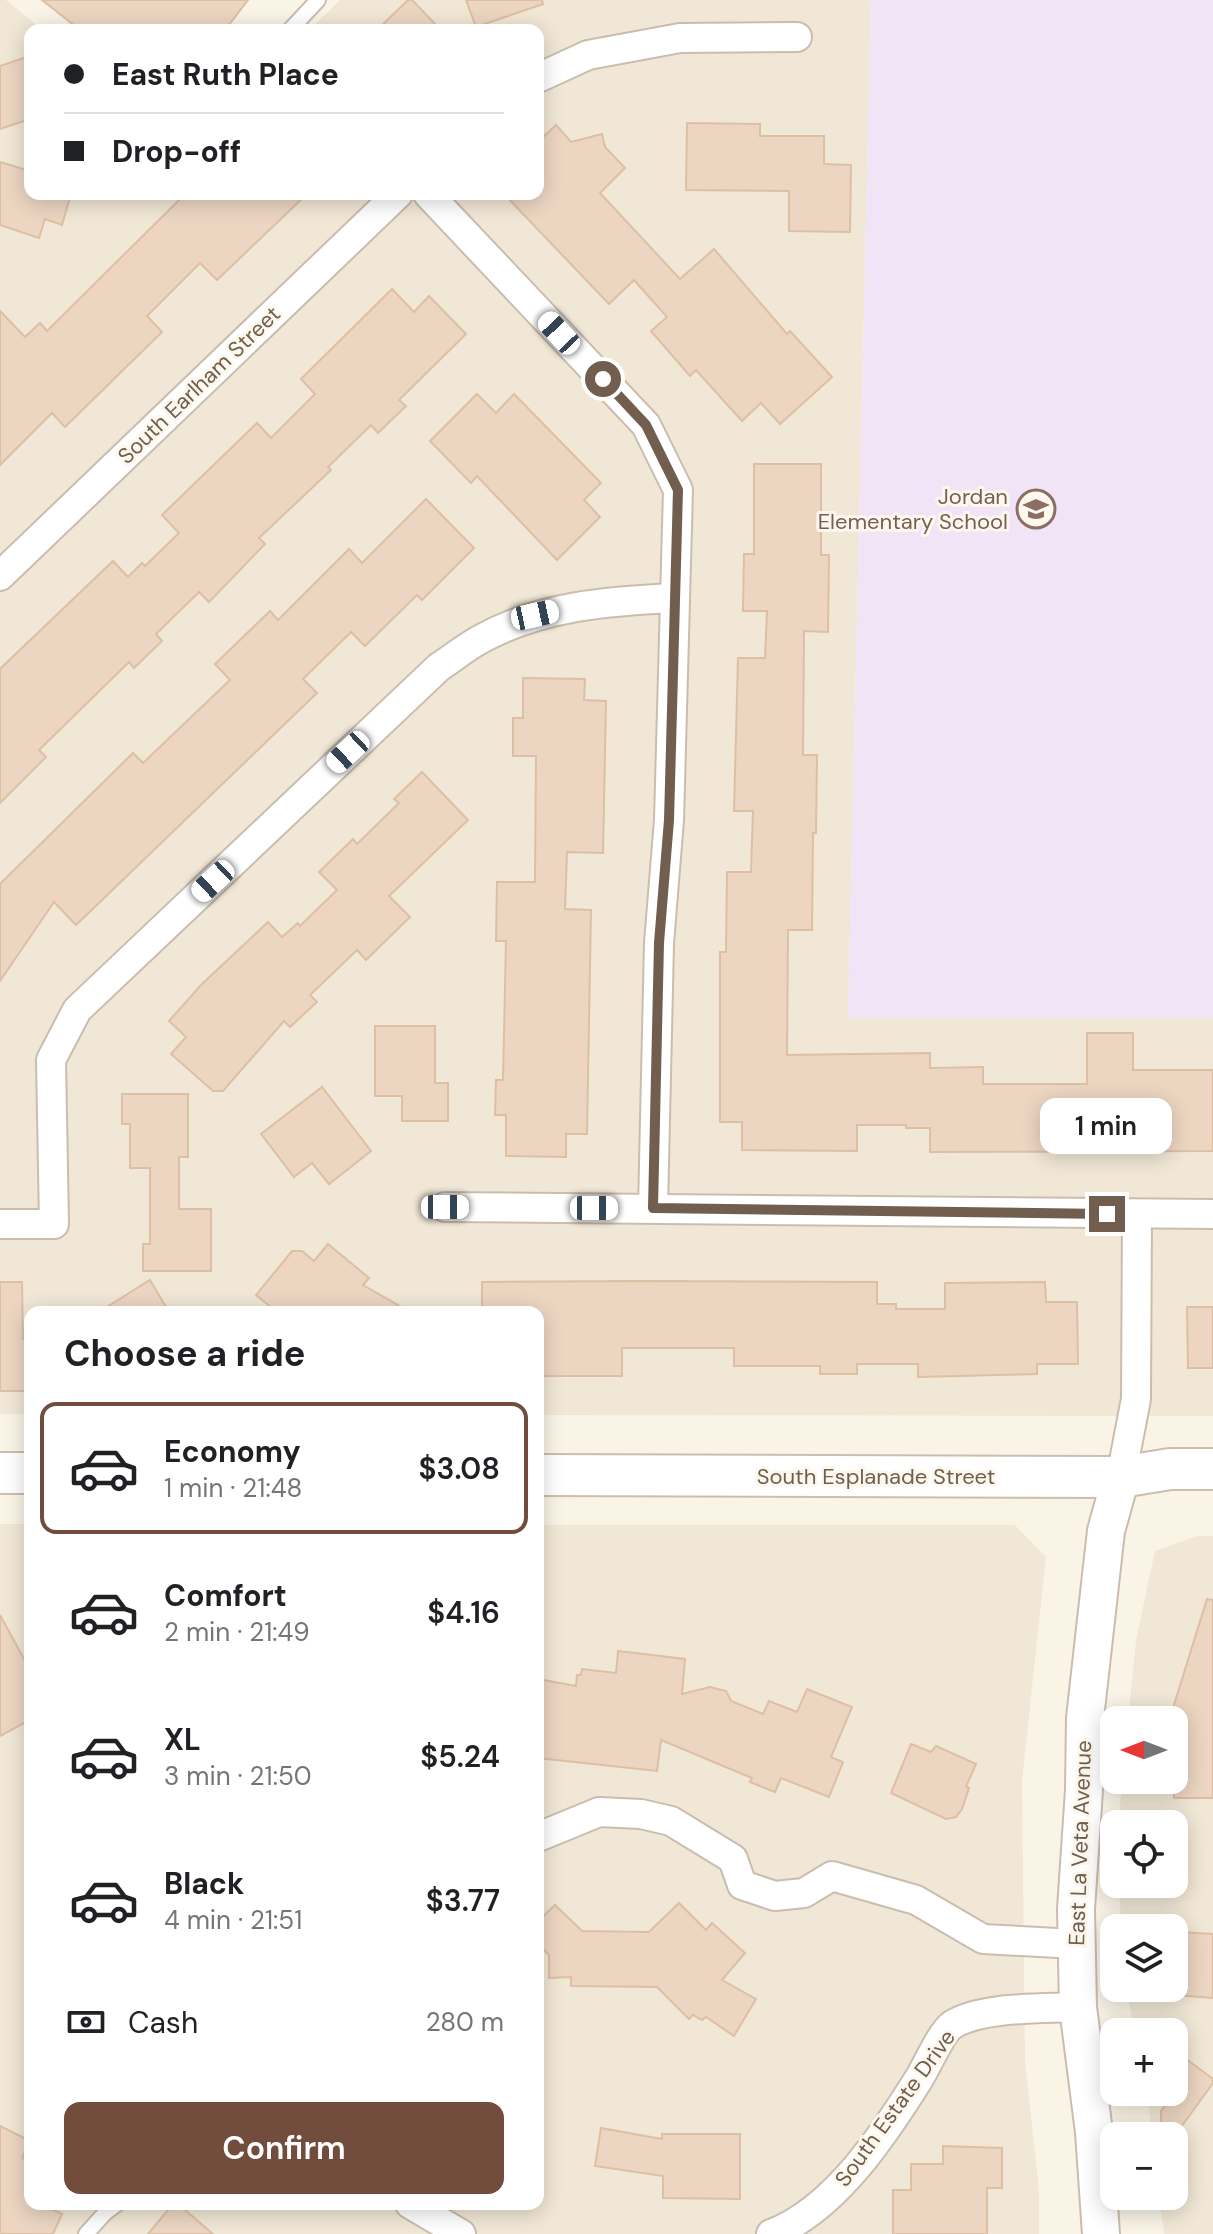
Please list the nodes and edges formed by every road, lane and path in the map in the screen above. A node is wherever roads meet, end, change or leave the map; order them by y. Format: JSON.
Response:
{"nodes":[{"id":1,"x":318,"y":0,"type":"edge"},
{"id":2,"x":296,"y":24,"type":"edge"},
{"id":3,"x":797,"y":37,"type":"dead end"},
{"id":4,"x":544,"y":75,"type":"edge"},
{"id":5,"x":392,"y":200,"type":"edge"},
{"id":6,"x":434,"y":200,"type":"edge"},
{"id":7,"x":0,"y":576,"type":"edge"},
{"id":8,"x":675,"y":598,"type":"junction"},
{"id":9,"x":445,"y":1207,"type":"dead end"},
{"id":10,"x":653,"y":1208,"type":"junction"},
{"id":11,"x":1213,"y":1214,"type":"edge"},
{"id":12,"x":1137,"y":1215,"type":"junction"},
{"id":13,"x":0,"y":1224,"type":"edge"},
{"id":14,"x":1213,"y":1469,"type":"edge"},
{"id":15,"x":0,"y":1473,"type":"edge"},
{"id":16,"x":24,"y":1473,"type":"edge"},
{"id":17,"x":544,"y":1475,"type":"edge"},
{"id":18,"x":1121,"y":1477,"type":"junction"},
{"id":19,"x":544,"y":1835,"type":"edge"},
{"id":20,"x":1076,"y":1944,"type":"junction"},
{"id":21,"x":1078,"y":2007,"type":"junction"},
{"id":22,"x":109,"y":2210,"type":"edge"},
{"id":23,"x":420,"y":2210,"type":"edge"},
{"id":24,"x":86,"y":2234,"type":"edge"},
{"id":25,"x":461,"y":2234,"type":"edge"},
{"id":26,"x":771,"y":2234,"type":"edge"},
{"id":27,"x":1101,"y":2234,"type":"edge"}],
"edges":[{"from":1,"to":2,"type":"lane"},
{"from":3,"to":4,"type":"street"},
{"from":5,"to":7,"type":"street","name":"South Earlham Street"},
{"from":6,"to":8,"type":"street"},
{"from":8,"to":10,"type":"street"},
{"from":8,"to":13,"type":"street"},
{"from":9,"to":10,"type":"street"},
{"from":10,"to":12,"type":"street"},
{"from":11,"to":12,"type":"street"},
{"from":12,"to":18,"type":"street","name":"East La Veta Avenue"},
{"from":14,"to":18,"type":"main road","name":"South Esplanade Street"},
{"from":15,"to":16,"type":"main road"},
{"from":17,"to":18,"type":"main road","name":"South Esplanade Street"},
{"from":18,"to":20,"type":"street","name":"East La Veta Avenue"},
{"from":19,"to":20,"type":"street"},
{"from":20,"to":21,"type":"street","name":"East La Veta Avenue"},
{"from":21,"to":26,"type":"street","name":"South Estate Drive"},
{"from":21,"to":27,"type":"street","name":"East La Veta Avenue"},
{"from":22,"to":24,"type":"lane"},
{"from":23,"to":25,"type":"street"}]}
